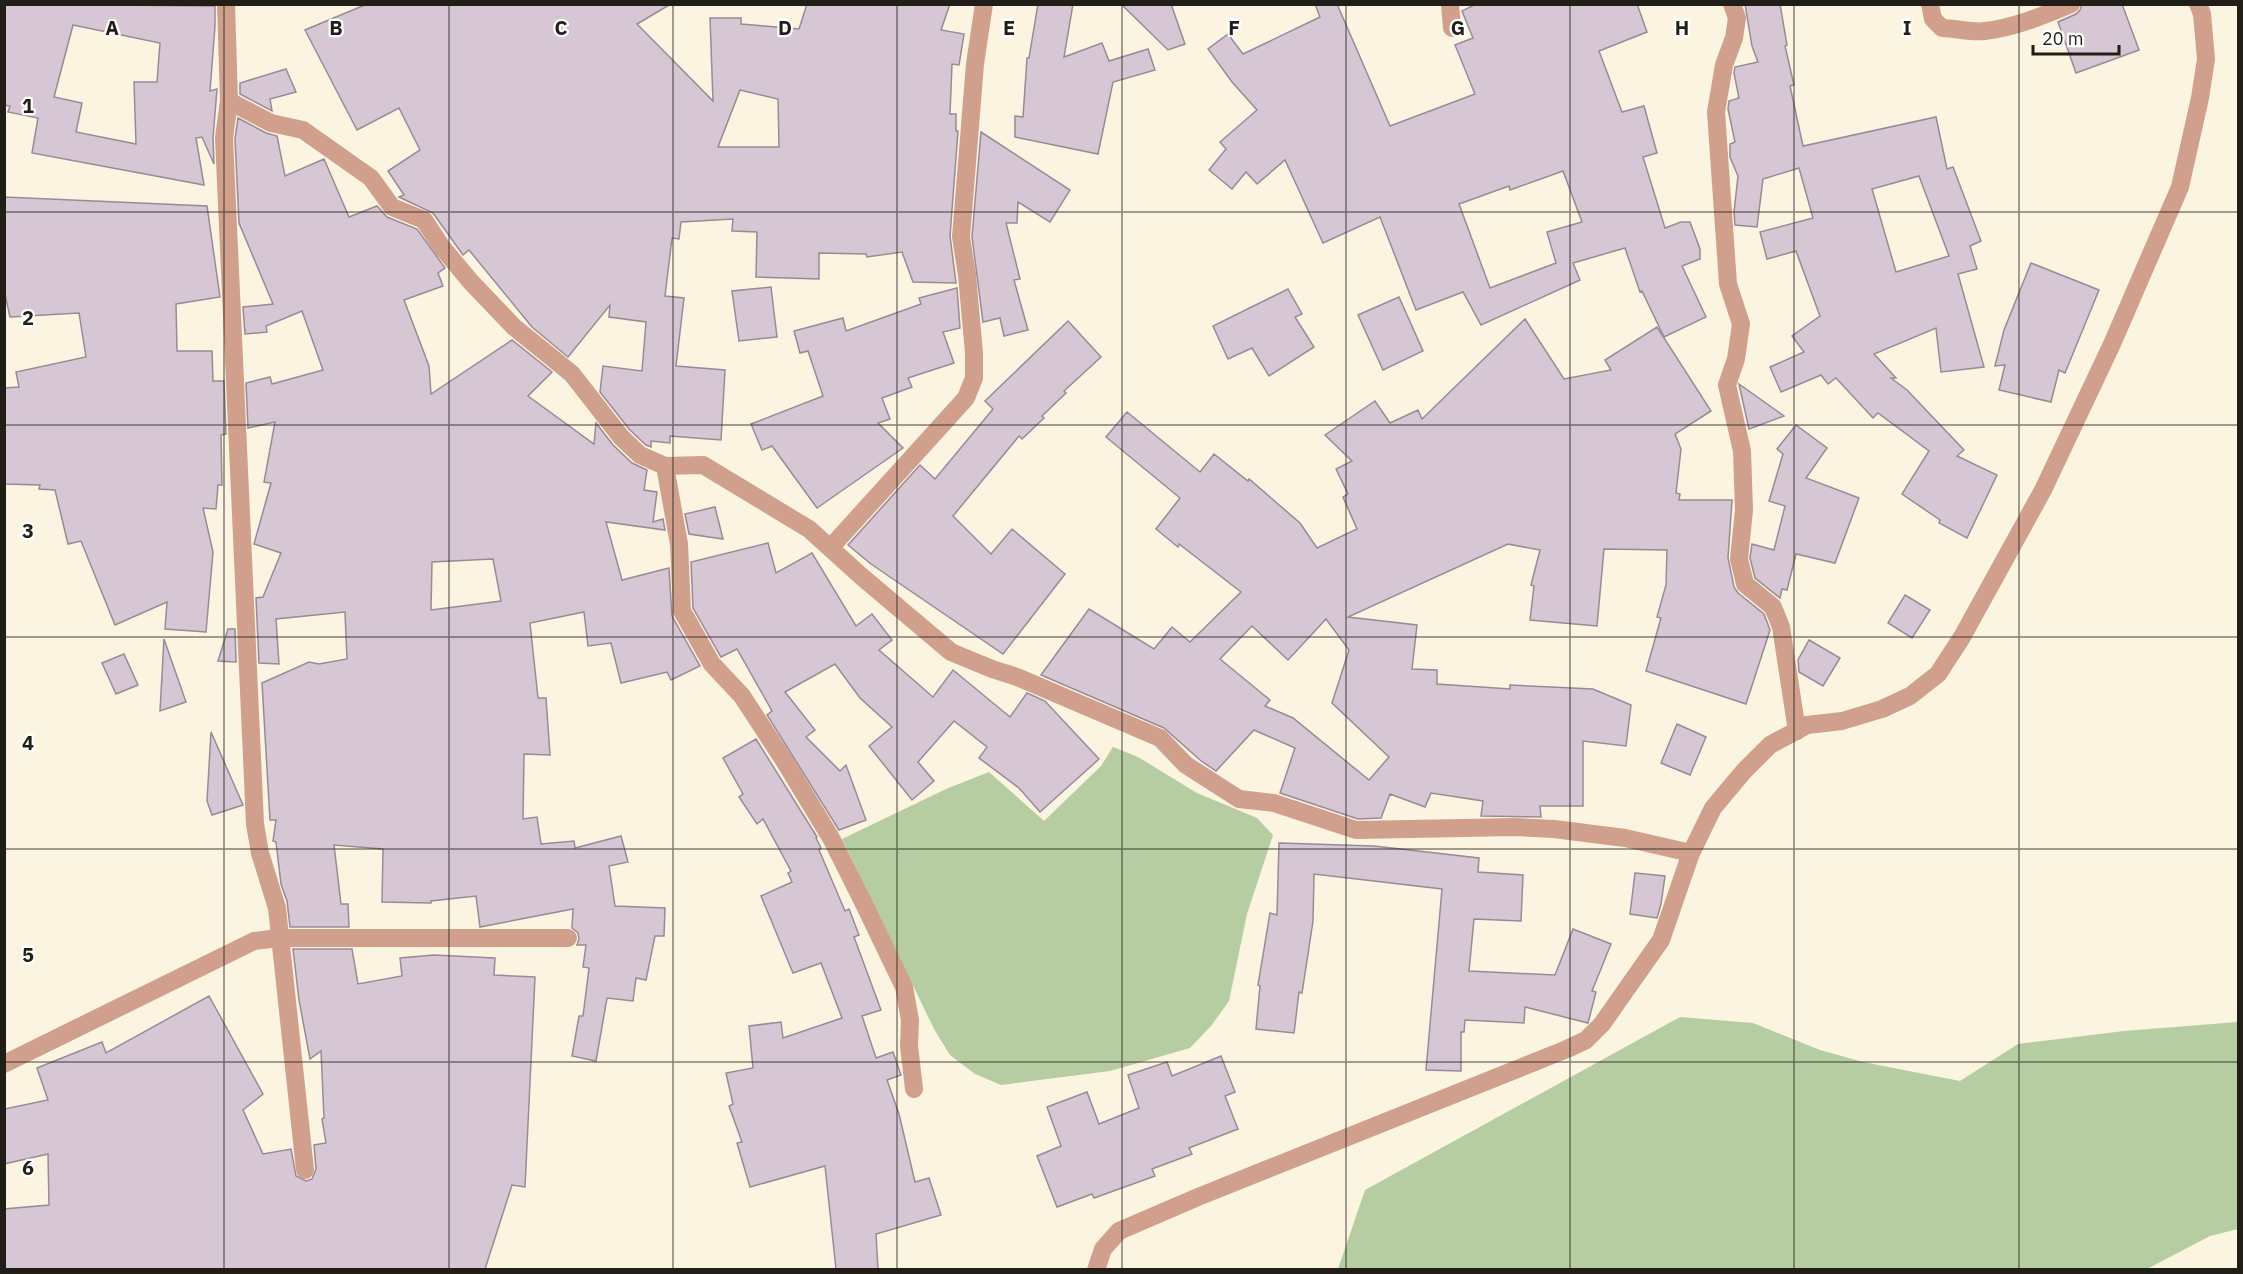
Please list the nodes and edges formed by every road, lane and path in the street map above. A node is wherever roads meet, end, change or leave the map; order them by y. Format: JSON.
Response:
{"nodes":[{"id":1,"x":226,"y":4,"type":"edge"},
{"id":2,"x":984,"y":4,"type":"edge"},
{"id":3,"x":1450,"y":4,"type":"edge"},
{"id":4,"x":1732,"y":4,"type":"edge"},
{"id":5,"x":1930,"y":4,"type":"edge"},
{"id":6,"x":2071,"y":4,"type":"edge"},
{"id":7,"x":2198,"y":4,"type":"edge"},
{"id":8,"x":1452,"y":28,"type":"dead end"},
{"id":9,"x":229,"y":101,"type":"junction"},
{"id":10,"x":665,"y":466,"type":"junction"},
{"id":11,"x":831,"y":546,"type":"junction"},
{"id":12,"x":1797,"y":731,"type":"junction"},
{"id":13,"x":1690,"y":853,"type":"junction"},
{"id":14,"x":279,"y":938,"type":"junction"},
{"id":15,"x":568,"y":938,"type":"dead end"},
{"id":16,"x":4,"y":1064,"type":"edge"},
{"id":17,"x":914,"y":1089,"type":"dead end"},
{"id":18,"x":305,"y":1170,"type":"dead end"},
{"id":19,"x":1096,"y":1269,"type":"edge"}],
"edges":[{"from":1,"to":9,"type":"street"},
{"from":2,"to":11,"type":"street"},
{"from":3,"to":8,"type":"street"},
{"from":4,"to":12,"type":"street"},
{"from":5,"to":6,"type":"street"},
{"from":7,"to":12,"type":"street"},
{"from":9,"to":10,"type":"street"},
{"from":9,"to":14,"type":"street"},
{"from":10,"to":11,"type":"street"},
{"from":10,"to":17,"type":"street"},
{"from":11,"to":13,"type":"street"},
{"from":12,"to":13,"type":"street"},
{"from":13,"to":19,"type":"street"},
{"from":14,"to":15,"type":"street"},
{"from":14,"to":16,"type":"street"},
{"from":14,"to":18,"type":"street"}]}
